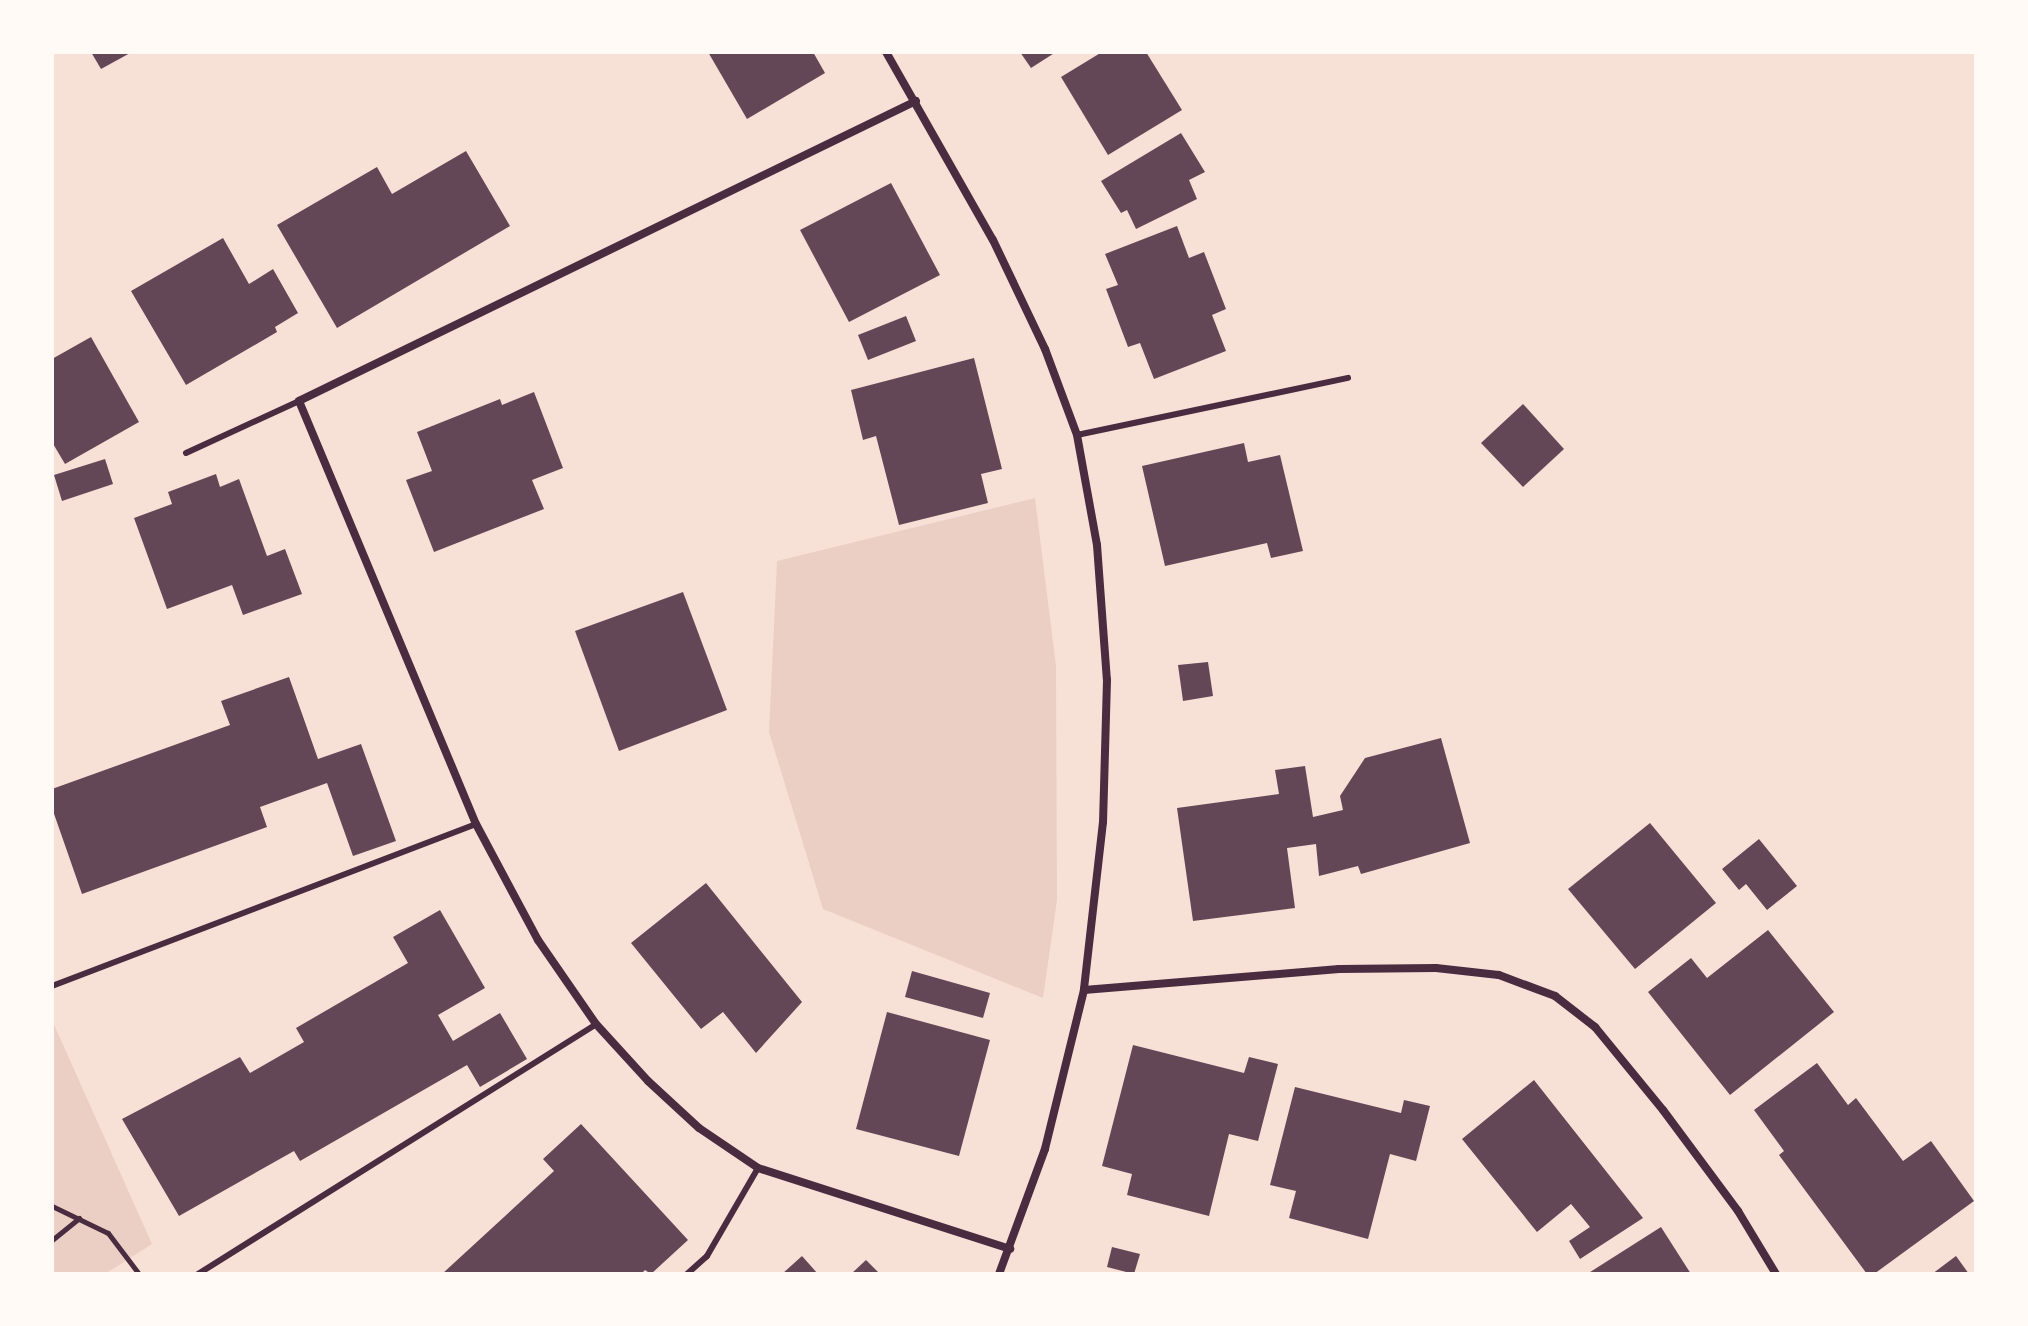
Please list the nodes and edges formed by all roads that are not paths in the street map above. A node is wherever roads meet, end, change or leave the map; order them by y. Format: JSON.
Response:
{"nodes":[{"id":1,"x":886,"y":52,"type":"edge"},
{"id":2,"x":916,"y":101,"type":"junction"},
{"id":3,"x":1348,"y":378,"type":"dead end"},
{"id":4,"x":299,"y":401,"type":"junction"},
{"id":5,"x":1077,"y":435,"type":"junction"},
{"id":6,"x":186,"y":453,"type":"dead end"},
{"id":7,"x":476,"y":824,"type":"junction"},
{"id":8,"x":52,"y":986,"type":"edge"},
{"id":9,"x":1084,"y":990,"type":"junction"},
{"id":10,"x":596,"y":1024,"type":"junction"},
{"id":11,"x":758,"y":1168,"type":"junction"},
{"id":12,"x":1010,"y":1249,"type":"junction"},
{"id":13,"x":198,"y":1274,"type":"edge"},
{"id":14,"x":687,"y":1274,"type":"edge"},
{"id":15,"x":999,"y":1274,"type":"edge"},
{"id":16,"x":1776,"y":1274,"type":"edge"}],
"edges":[{"from":1,"to":2,"type":"street"},
{"from":2,"to":4,"type":"street"},
{"from":2,"to":5,"type":"street"},
{"from":3,"to":5,"type":"lane"},
{"from":4,"to":6,"type":"lane"},
{"from":4,"to":7,"type":"street"},
{"from":5,"to":9,"type":"street"},
{"from":7,"to":8,"type":"lane"},
{"from":7,"to":10,"type":"street"},
{"from":9,"to":12,"type":"street"},
{"from":9,"to":16,"type":"street"},
{"from":10,"to":11,"type":"street"},
{"from":10,"to":13,"type":"lane"},
{"from":11,"to":12,"type":"street"},
{"from":11,"to":14,"type":"lane"},
{"from":12,"to":15,"type":"street"}]}
